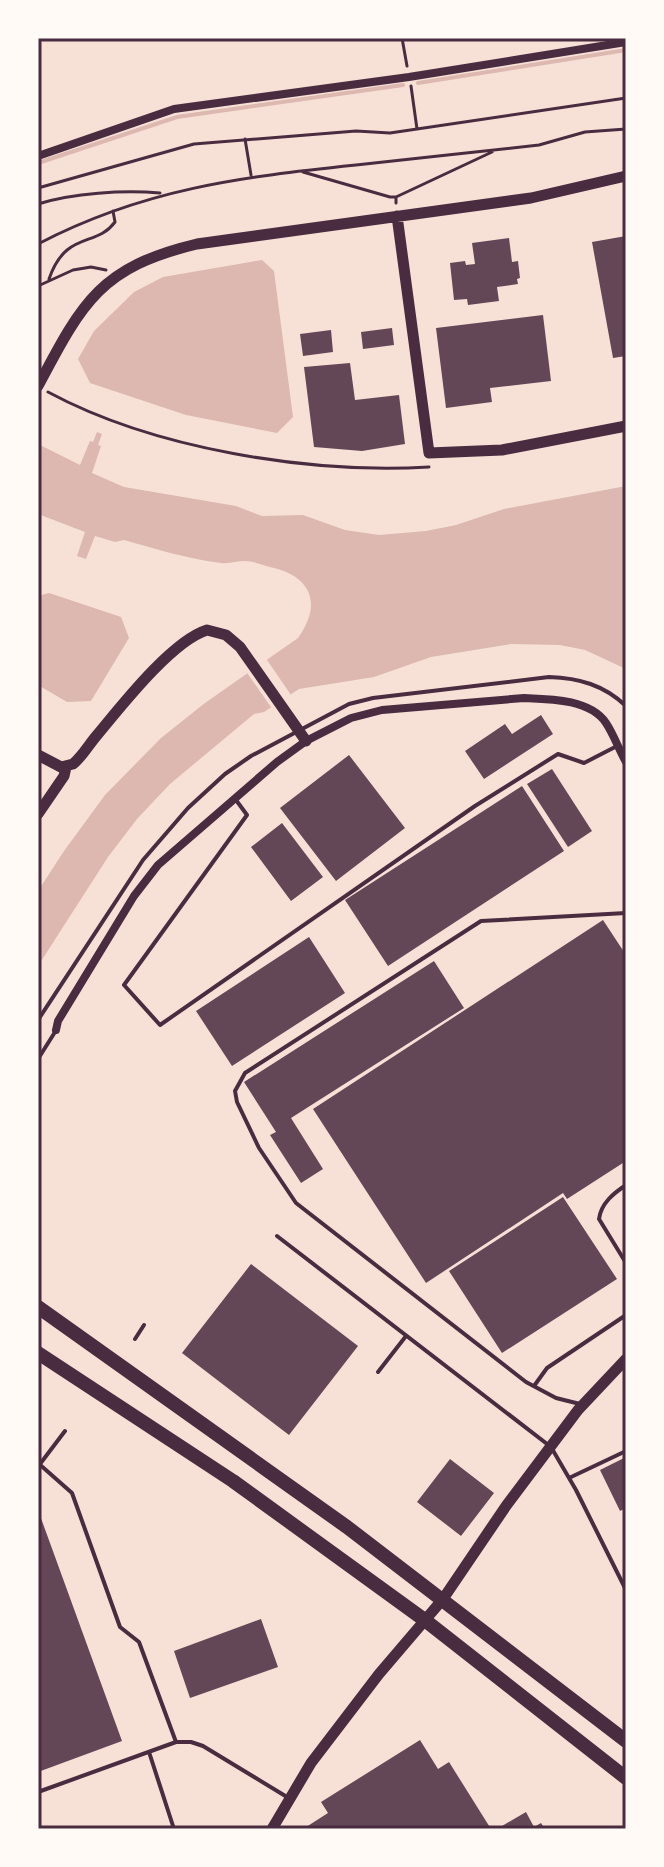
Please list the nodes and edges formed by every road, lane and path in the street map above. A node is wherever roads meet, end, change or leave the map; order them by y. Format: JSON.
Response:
{"nodes":[{"id":1,"x":402,"y":38,"type":"edge"},
{"id":2,"x":626,"y":42,"type":"edge"},
{"id":3,"x":409,"y":77,"type":"junction"},
{"id":4,"x":626,"y":98,"type":"edge"},
{"id":5,"x":417,"y":129,"type":"junction"},
{"id":6,"x":626,"y":129,"type":"edge"},
{"id":7,"x":245,"y":139,"type":"junction"},
{"id":8,"x":496,"y":150,"type":"junction"},
{"id":9,"x":38,"y":156,"type":"edge"},
{"id":10,"x":300,"y":171,"type":"junction"},
{"id":11,"x":251,"y":176,"type":"junction"},
{"id":12,"x":626,"y":176,"type":"edge"},
{"id":13,"x":38,"y":188,"type":"edge"},
{"id":14,"x":164,"y":194,"type":"junction"},
{"id":15,"x":396,"y":197,"type":"junction"},
{"id":16,"x":38,"y":204,"type":"edge"},
{"id":17,"x":113,"y":211,"type":"junction"},
{"id":18,"x":397,"y":211,"type":"junction"},
{"id":19,"x":38,"y":244,"type":"edge"},
{"id":20,"x":106,"y":270,"type":"dead end"},
{"id":21,"x":49,"y":279,"type":"junction"},
{"id":22,"x":38,"y":286,"type":"edge"},
{"id":23,"x":42,"y":388,"type":"edge"},
{"id":24,"x":626,"y":426,"type":"edge"},
{"id":25,"x":435,"y":467,"type":"dead end"},
{"id":26,"x":626,"y":706,"type":"edge"},
{"id":27,"x":301,"y":733,"type":"junction"},
{"id":28,"x":617,"y":746,"type":"junction"},
{"id":29,"x":38,"y":755,"type":"edge"},
{"id":30,"x":626,"y":762,"type":"edge"},
{"id":31,"x":66,"y":767,"type":"junction"},
{"id":32,"x":236,"y":800,"type":"junction"},
{"id":33,"x":38,"y":814,"type":"edge"},
{"id":34,"x":626,"y":913,"type":"edge"},
{"id":35,"x":38,"y":1020,"type":"edge"},
{"id":36,"x":56,"y":1030,"type":"joint"},
{"id":37,"x":38,"y":1059,"type":"edge"},
{"id":38,"x":626,"y":1185,"type":"edge"},
{"id":39,"x":277,"y":1236,"type":"dead end"},
{"id":40,"x":626,"y":1263,"type":"edge"},
{"id":41,"x":38,"y":1307,"type":"edge"},
{"id":42,"x":626,"y":1315,"type":"edge"},
{"id":43,"x":144,"y":1325,"type":"dead end"},
{"id":44,"x":406,"y":1336,"type":"junction"},
{"id":45,"x":135,"y":1339,"type":"dead end"},
{"id":46,"x":38,"y":1353,"type":"edge"},
{"id":47,"x":626,"y":1359,"type":"edge"},
{"id":48,"x":378,"y":1372,"type":"dead end"},
{"id":49,"x":534,"y":1387,"type":"junction"},
{"id":50,"x":583,"y":1405,"type":"junction"},
{"id":51,"x":65,"y":1431,"type":"dead end"},
{"id":52,"x":551,"y":1447,"type":"junction"},
{"id":53,"x":626,"y":1451,"type":"edge"},
{"id":54,"x":39,"y":1464,"type":"edge"},
{"id":55,"x":569,"y":1478,"type":"junction"},
{"id":56,"x":626,"y":1590,"type":"edge"},
{"id":57,"x":443,"y":1599,"type":"junction"},
{"id":58,"x":426,"y":1621,"type":"junction"},
{"id":59,"x":626,"y":1741,"type":"edge"},
{"id":60,"x":176,"y":1742,"type":"junction"},
{"id":61,"x":149,"y":1752,"type":"junction"},
{"id":62,"x":626,"y":1778,"type":"edge"},
{"id":63,"x":38,"y":1792,"type":"edge"},
{"id":64,"x":289,"y":1798,"type":"junction"},
{"id":65,"x":174,"y":1829,"type":"edge"},
{"id":66,"x":272,"y":1829,"type":"edge"}],
"edges":[{"from":1,"to":3,"type":"path"},
{"from":2,"to":3,"type":"street"},
{"from":3,"to":5,"type":"path"},
{"from":3,"to":9,"type":"street"},
{"from":4,"to":5,"type":"path"},
{"from":5,"to":7,"type":"path"},
{"from":6,"to":8,"type":"path"},
{"from":7,"to":11,"type":"path"},
{"from":7,"to":13,"type":"path"},
{"from":8,"to":10,"type":"path"},
{"from":8,"to":15,"type":"path"},
{"from":10,"to":11,"type":"path"},
{"from":10,"to":15,"type":"path"},
{"from":11,"to":14,"type":"path"},
{"from":12,"to":18,"type":"street"},
{"from":14,"to":16,"type":"path"},
{"from":14,"to":17,"type":"path"},
{"from":15,"to":18,"type":"path"},
{"from":17,"to":19,"type":"path"},
{"from":17,"to":21,"type":"path"},
{"from":18,"to":23,"type":"street"},
{"from":18,"to":24,"type":"street"},
{"from":20,"to":21,"type":"path"},
{"from":21,"to":22,"type":"path"},
{"from":23,"to":25,"type":"path"},
{"from":26,"to":27,"type":"lane"},
{"from":27,"to":28,"type":"street"},
{"from":27,"to":31,"type":"street"},
{"from":27,"to":32,"type":"street"},
{"from":27,"to":35,"type":"lane"},
{"from":28,"to":30,"type":"street"},
{"from":28,"to":32,"type":"lane"},
{"from":29,"to":31,"type":"street"},
{"from":31,"to":33,"type":"street"},
{"from":32,"to":36,"type":"street"},
{"from":34,"to":49,"type":"lane"},
{"from":36,"to":37,"type":"lane"},
{"from":38,"to":40,"type":"lane"},
{"from":39,"to":44,"type":"lane"},
{"from":41,"to":57,"type":"highway"},
{"from":42,"to":49,"type":"lane"},
{"from":43,"to":45,"type":"lane"},
{"from":44,"to":48,"type":"lane"},
{"from":44,"to":52,"type":"lane"},
{"from":46,"to":58,"type":"highway"},
{"from":47,"to":50,"type":"street"},
{"from":49,"to":50,"type":"lane"},
{"from":50,"to":52,"type":"street"},
{"from":51,"to":54,"type":"lane"},
{"from":52,"to":55,"type":"lane"},
{"from":52,"to":57,"type":"street"},
{"from":53,"to":55,"type":"lane"},
{"from":54,"to":60,"type":"lane"},
{"from":55,"to":56,"type":"lane"},
{"from":57,"to":58,"type":"street"},
{"from":57,"to":59,"type":"highway"},
{"from":58,"to":62,"type":"highway"},
{"from":58,"to":64,"type":"street"},
{"from":60,"to":61,"type":"lane"},
{"from":60,"to":64,"type":"lane"},
{"from":61,"to":63,"type":"lane"},
{"from":61,"to":65,"type":"lane"},
{"from":64,"to":66,"type":"street"}]}
